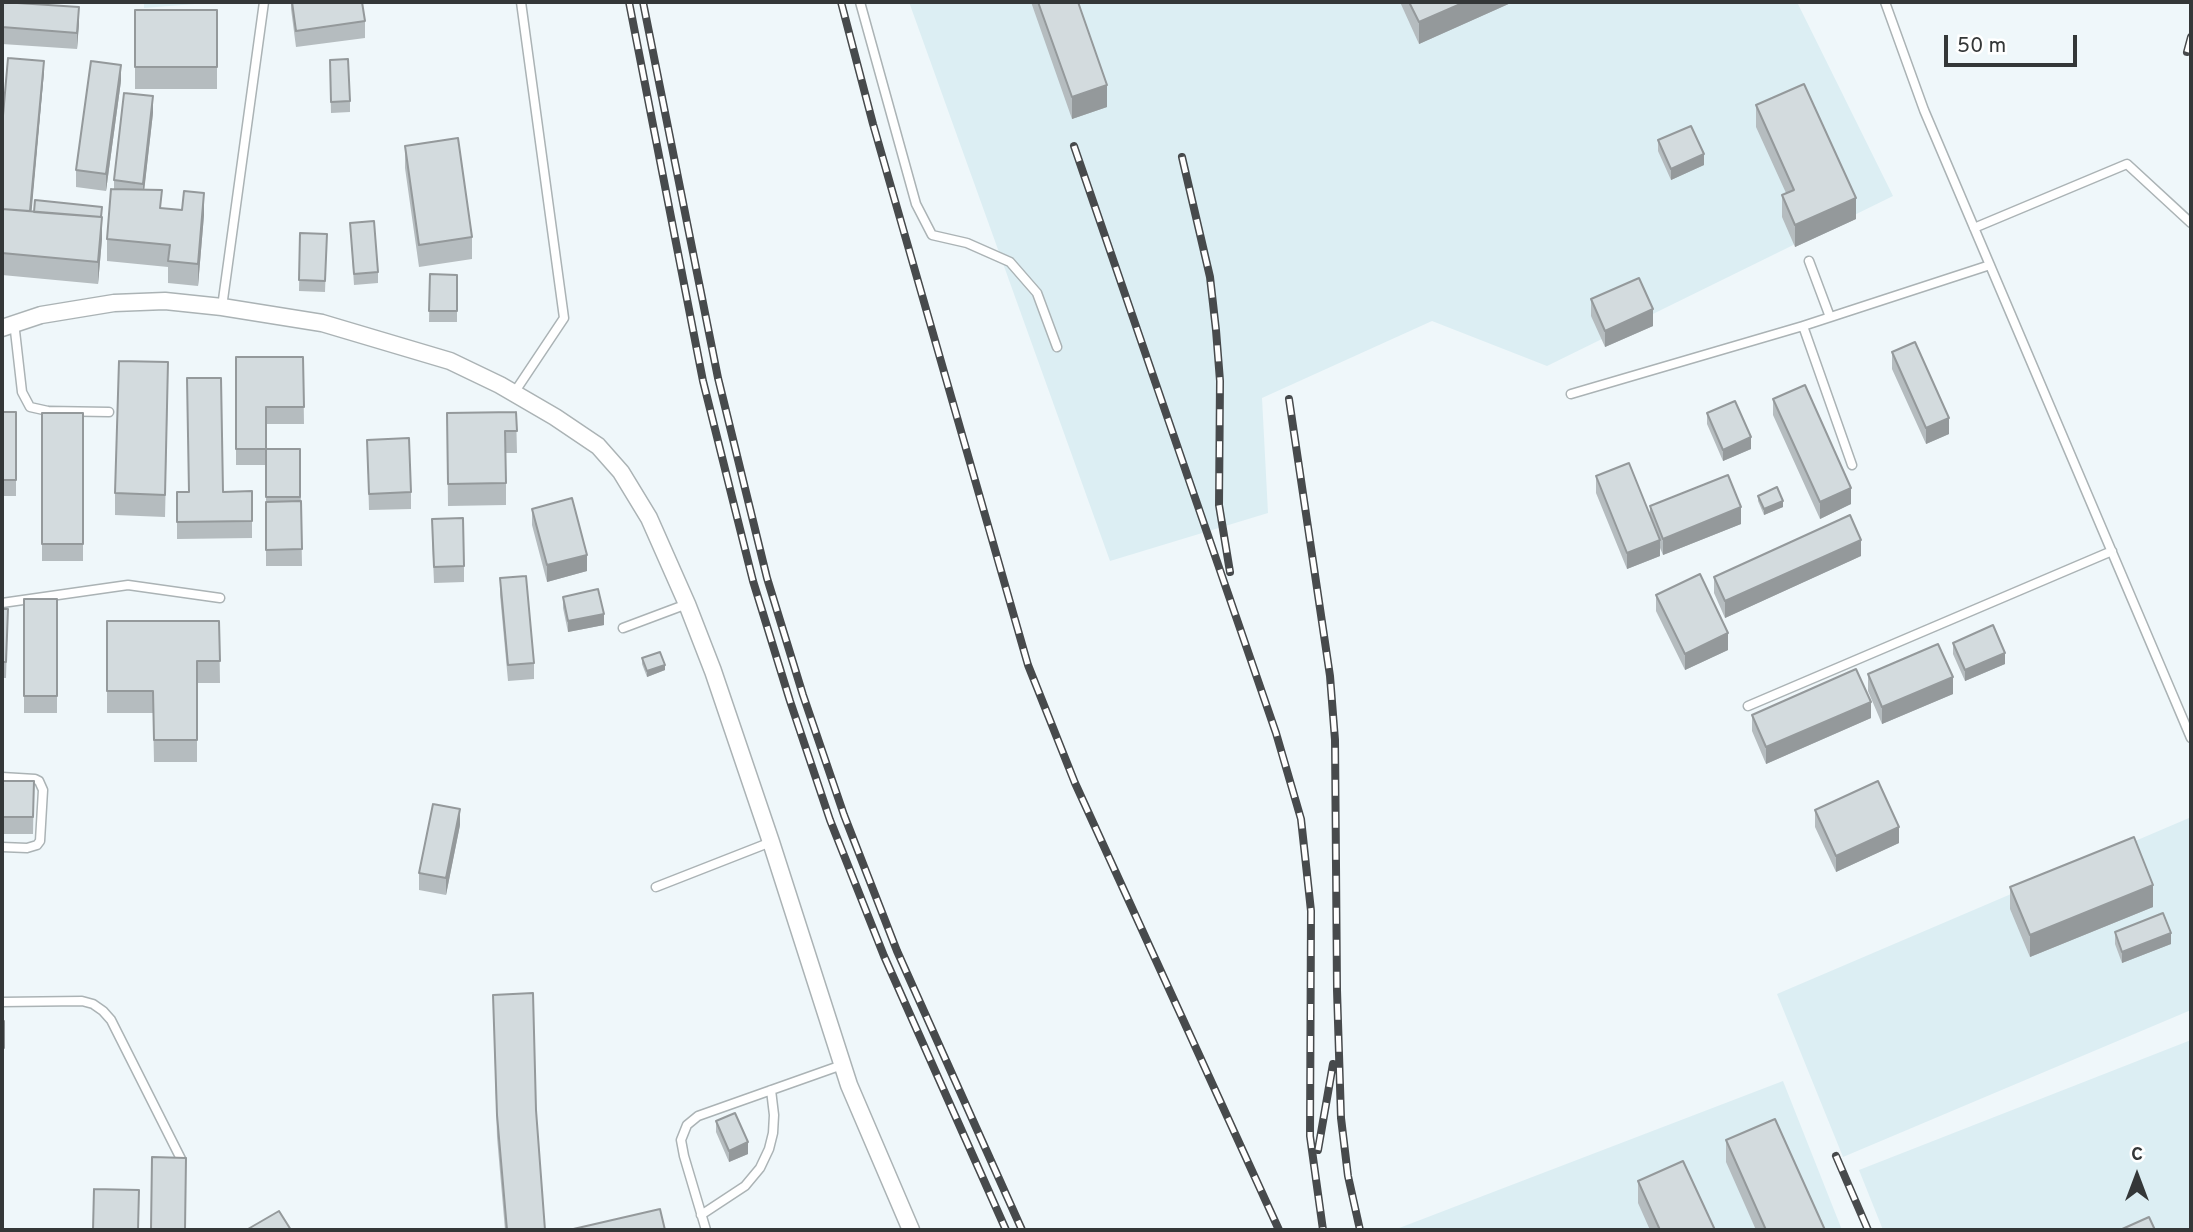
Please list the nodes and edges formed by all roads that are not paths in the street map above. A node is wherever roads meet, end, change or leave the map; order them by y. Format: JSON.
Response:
{"nodes":[{"id":1,"x":264,"y":2,"type":"edge"},
{"id":2,"x":521,"y":2,"type":"edge"},
{"id":3,"x":860,"y":2,"type":"edge"},
{"id":4,"x":1885,"y":2,"type":"edge"},
{"id":5,"x":2191,"y":223,"type":"edge"},
{"id":6,"x":1974,"y":228,"type":"junction"},
{"id":7,"x":1809,"y":261,"type":"dead end"},
{"id":8,"x":1990,"y":265,"type":"junction"},
{"id":9,"x":222,"y":307,"type":"junction"},
{"id":10,"x":1830,"y":317,"type":"junction"},
{"id":11,"x":8,"y":325,"type":"edge"},
{"id":12,"x":1803,"y":326,"type":"junction"},
{"id":13,"x":1057,"y":347,"type":"dead end"},
{"id":14,"x":514,"y":393,"type":"junction"},
{"id":15,"x":1571,"y":394,"type":"dead end"},
{"id":16,"x":109,"y":412,"type":"dead end"},
{"id":17,"x":1852,"y":464,"type":"dead end"},
{"id":18,"x":2112,"y":551,"type":"junction"},
{"id":19,"x":220,"y":598,"type":"dead end"},
{"id":20,"x":2,"y":603,"type":"edge"},
{"id":21,"x":687,"y":604,"type":"junction"},
{"id":22,"x":623,"y":628,"type":"dead end"},
{"id":23,"x":1748,"y":706,"type":"dead end"},
{"id":24,"x":2191,"y":738,"type":"edge"},
{"id":25,"x":2,"y":777,"type":"edge"},
{"id":26,"x":771,"y":842,"type":"junction"},
{"id":27,"x":2,"y":847,"type":"edge"},
{"id":28,"x":656,"y":887,"type":"dead end"},
{"id":29,"x":2,"y":1002,"type":"edge"},
{"id":30,"x":842,"y":1065,"type":"junction"},
{"id":31,"x":771,"y":1090,"type":"junction"},
{"id":32,"x":181,"y":1158,"type":"edge"},
{"id":33,"x":701,"y":1215,"type":"junction"},
{"id":34,"x":706,"y":1230,"type":"edge"},
{"id":35,"x":911,"y":1230,"type":"edge"}],
"edges":[{"from":1,"to":9,"type":"lane"},
{"from":2,"to":14,"type":"lane"},
{"from":3,"to":13,"type":"lane"},
{"from":4,"to":6,"type":"lane"},
{"from":5,"to":6,"type":"lane"},
{"from":6,"to":8,"type":"lane"},
{"from":7,"to":10,"type":"lane"},
{"from":8,"to":10,"type":"lane"},
{"from":8,"to":18,"type":"lane"},
{"from":9,"to":11,"type":"street"},
{"from":9,"to":14,"type":"street"},
{"from":10,"to":12,"type":"lane"},
{"from":11,"to":16,"type":"lane"},
{"from":12,"to":15,"type":"lane"},
{"from":12,"to":17,"type":"lane"},
{"from":14,"to":21,"type":"street"},
{"from":18,"to":23,"type":"lane"},
{"from":18,"to":24,"type":"lane"},
{"from":19,"to":20,"type":"lane"},
{"from":21,"to":22,"type":"lane"},
{"from":21,"to":26,"type":"street"},
{"from":25,"to":27,"type":"lane"},
{"from":26,"to":28,"type":"lane"},
{"from":26,"to":30,"type":"street"},
{"from":29,"to":32,"type":"lane"},
{"from":30,"to":31,"type":"lane"},
{"from":30,"to":35,"type":"street"},
{"from":31,"to":33,"type":"lane"},
{"from":31,"to":33,"type":"lane"},
{"from":33,"to":34,"type":"lane"}]}
